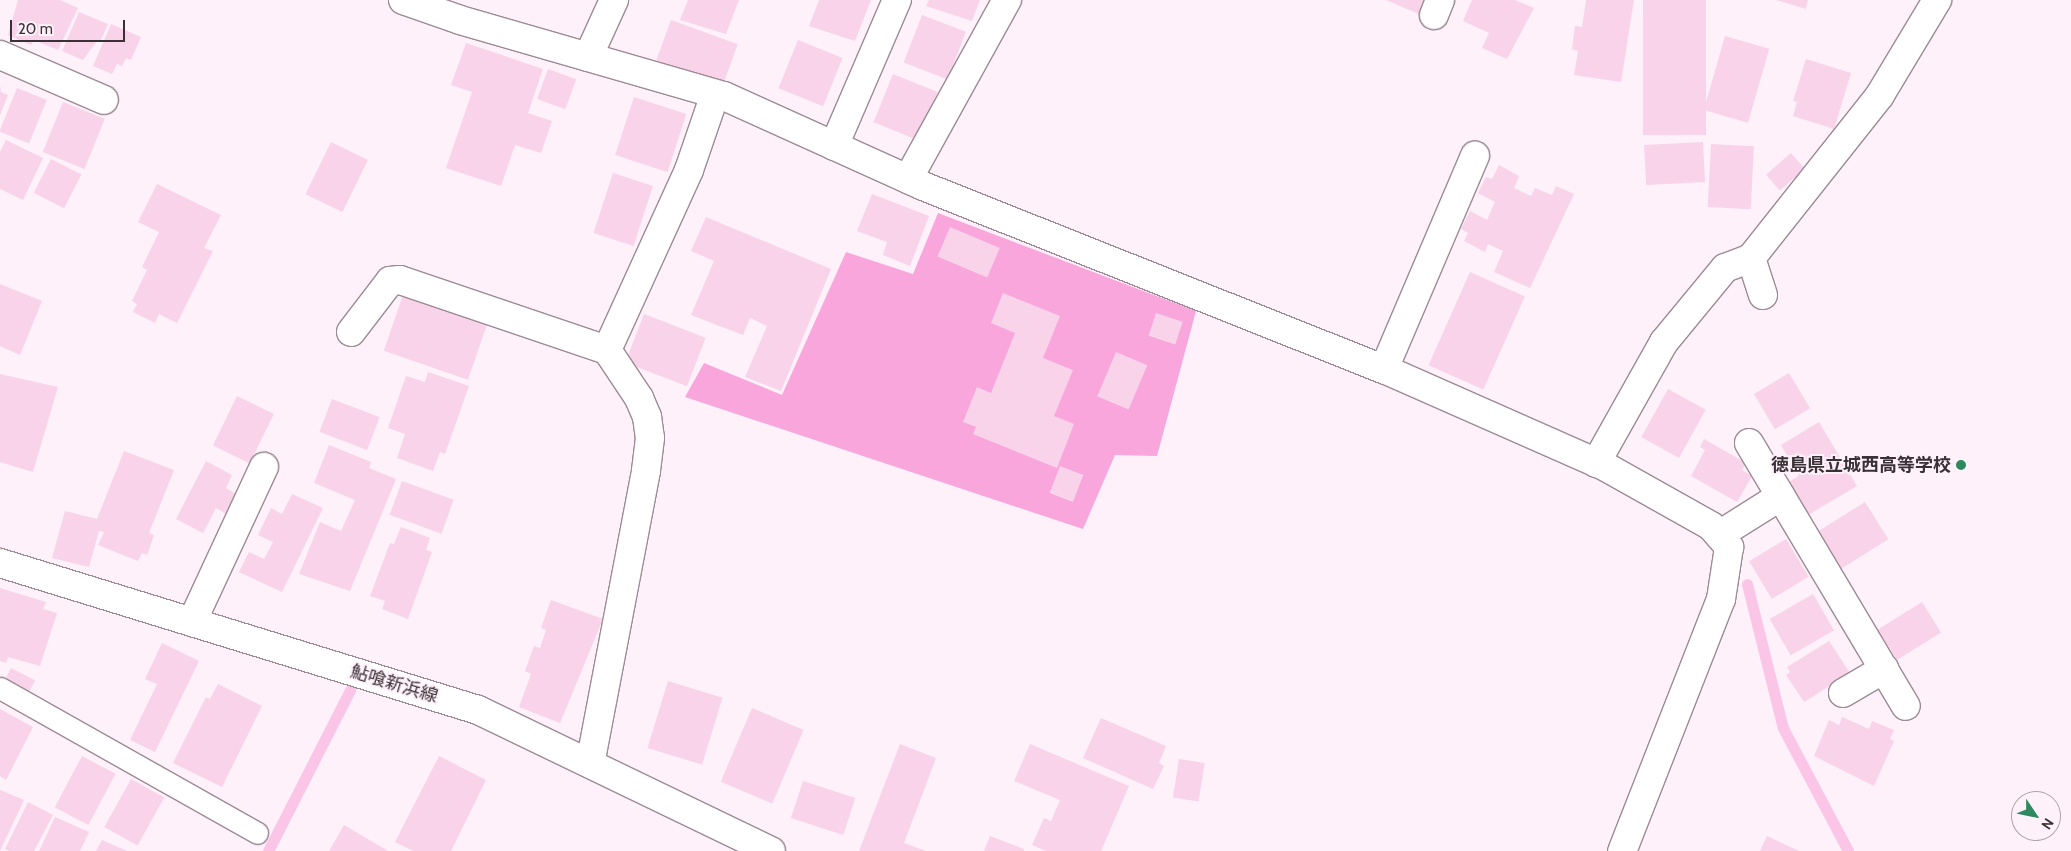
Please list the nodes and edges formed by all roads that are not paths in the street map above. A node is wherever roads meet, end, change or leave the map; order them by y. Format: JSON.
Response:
{"nodes":[{"id":1,"x":403,"y":0,"type":"edge"},
{"id":2,"x":614,"y":0,"type":"edge"},
{"id":3,"x":897,"y":0,"type":"edge"},
{"id":4,"x":1007,"y":0,"type":"edge"},
{"id":5,"x":1937,"y":0,"type":"edge"},
{"id":6,"x":0,"y":55,"type":"edge"},
{"id":7,"x":588,"y":57,"type":"junction"},
{"id":8,"x":715,"y":94,"type":"junction"},
{"id":9,"x":104,"y":100,"type":"dead end"},
{"id":10,"x":834,"y":146,"type":"junction"},
{"id":11,"x":1475,"y":156,"type":"dead end"},
{"id":12,"x":908,"y":179,"type":"junction"},
{"id":13,"x":1751,"y":258,"type":"junction"},
{"id":14,"x":1763,"y":295,"type":"dead end"},
{"id":15,"x":351,"y":332,"type":"dead end"},
{"id":16,"x":607,"y":350,"type":"junction"},
{"id":17,"x":1384,"y":369,"type":"junction"},
{"id":18,"x":1749,"y":443,"type":"dead end"},
{"id":19,"x":1596,"y":462,"type":"junction"},
{"id":20,"x":264,"y":467,"type":"dead end"},
{"id":21,"x":1781,"y":496,"type":"junction"},
{"id":22,"x":1719,"y":536,"type":"junction"},
{"id":23,"x":0,"y":563,"type":"edge"},
{"id":24,"x":192,"y":622,"type":"junction"},
{"id":25,"x":1884,"y":669,"type":"junction"},
{"id":26,"x":0,"y":688,"type":"edge"},
{"id":27,"x":1844,"y":693,"type":"dead end"},
{"id":28,"x":1906,"y":706,"type":"dead end"},
{"id":29,"x":590,"y":764,"type":"junction"},
{"id":30,"x":258,"y":833,"type":"dead end"},
{"id":31,"x":771,"y":851,"type":"edge"},
{"id":32,"x":1622,"y":851,"type":"edge"}],
"edges":[{"from":1,"to":7,"type":"street"},
{"from":2,"to":7,"type":"street"},
{"from":3,"to":10,"type":"street"},
{"from":4,"to":12,"type":"street"},
{"from":5,"to":13,"type":"street"},
{"from":6,"to":9,"type":"street"},
{"from":7,"to":8,"type":"street"},
{"from":8,"to":10,"type":"street"},
{"from":8,"to":16,"type":"street"},
{"from":10,"to":12,"type":"street"},
{"from":11,"to":17,"type":"street"},
{"from":12,"to":17,"type":"street"},
{"from":13,"to":14,"type":"street"},
{"from":13,"to":19,"type":"street"},
{"from":15,"to":16,"type":"street"},
{"from":16,"to":29,"type":"street"},
{"from":17,"to":19,"type":"street"},
{"from":18,"to":21,"type":"street"},
{"from":19,"to":22,"type":"street"},
{"from":20,"to":24,"type":"street"},
{"from":21,"to":22,"type":"street"},
{"from":21,"to":25,"type":"street"},
{"from":22,"to":32,"type":"street"},
{"from":23,"to":24,"type":"street","name":"鮎喰新浜線"},
{"from":24,"to":29,"type":"street","name":"鮎喰新浜線"},
{"from":25,"to":27,"type":"street"},
{"from":25,"to":28,"type":"street"},
{"from":26,"to":30,"type":"lane"},
{"from":29,"to":31,"type":"street","name":"鮎喰新浜線"}]}
